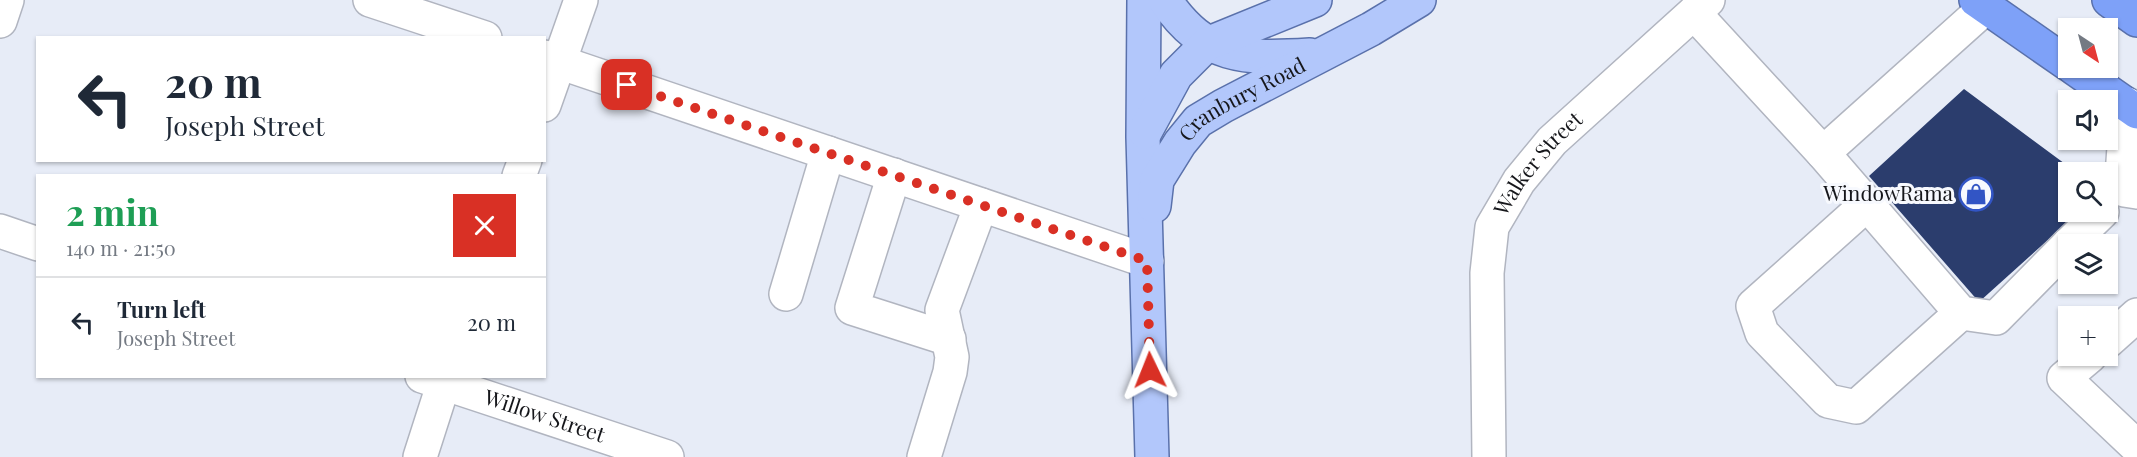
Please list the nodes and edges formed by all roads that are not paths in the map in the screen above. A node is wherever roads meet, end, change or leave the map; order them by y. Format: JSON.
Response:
{"nodes":[{"id":1,"x":7,"y":0,"type":"edge"},
{"id":2,"x":370,"y":0,"type":"edge"},
{"id":3,"x":581,"y":0,"type":"edge"},
{"id":4,"x":1144,"y":0,"type":"edge"},
{"id":5,"x":1165,"y":0,"type":"edge"},
{"id":6,"x":1315,"y":0,"type":"edge"},
{"id":7,"x":1419,"y":0,"type":"edge"},
{"id":8,"x":2109,"y":0,"type":"edge"},
{"id":9,"x":1981,"y":4,"type":"edge"},
{"id":10,"x":1701,"y":6,"type":"edge"},
{"id":11,"x":2137,"y":20,"type":"edge"},
{"id":12,"x":0,"y":21,"type":"edge"},
{"id":13,"x":479,"y":36,"type":"edge"},
{"id":14,"x":1207,"y":44,"type":"junction"},
{"id":15,"x":1320,"y":54,"type":"junction"},
{"id":16,"x":2058,"y":57,"type":"edge"},
{"id":17,"x":552,"y":60,"type":"edge"},
{"id":18,"x":2088,"y":78,"type":"edge"},
{"id":19,"x":546,"y":94,"type":"edge"},
{"id":20,"x":2132,"y":108,"type":"edge"},
{"id":21,"x":1143,"y":137,"type":"junction"},
{"id":22,"x":828,"y":153,"type":"junction"},
{"id":23,"x":1823,"y":153,"type":"junction"},
{"id":24,"x":894,"y":175,"type":"junction"},
{"id":25,"x":2118,"y":200,"type":"edge"},
{"id":26,"x":1867,"y":204,"type":"junction"},
{"id":27,"x":981,"y":205,"type":"junction"},
{"id":28,"x":2094,"y":222,"type":"edge"},
{"id":29,"x":0,"y":231,"type":"edge"},
{"id":30,"x":2081,"y":234,"type":"edge"},
{"id":31,"x":36,"y":243,"type":"edge"},
{"id":32,"x":2058,"y":256,"type":"edge"},
{"id":33,"x":1147,"y":261,"type":"junction"},
{"id":34,"x":786,"y":294,"type":"dead end"},
{"id":35,"x":1961,"y":313,"type":"junction"},
{"id":36,"x":949,"y":339,"type":"junction"},
{"id":37,"x":2078,"y":366,"type":"edge"},
{"id":38,"x":437,"y":379,"type":"edge"},
{"id":39,"x":2137,"y":447,"type":"edge"},
{"id":40,"x":420,"y":457,"type":"edge"},
{"id":41,"x":667,"y":457,"type":"edge"},
{"id":42,"x":924,"y":457,"type":"edge"},
{"id":43,"x":1152,"y":457,"type":"edge"},
{"id":44,"x":1488,"y":457,"type":"edge"}],
"edges":[{"from":1,"to":12,"type":"street"},
{"from":2,"to":13,"type":"street"},
{"from":3,"to":17,"type":"street"},
{"from":4,"to":21,"type":"main road","name":"Cranbury Road"},
{"from":5,"to":14,"type":"main road"},
{"from":6,"to":14,"type":"main road","name":"Cranbury Road"},
{"from":7,"to":15,"type":"main road","name":"Cranbury Road"},
{"from":8,"to":11,"type":"highway"},
{"from":9,"to":16,"type":"highway"},
{"from":9,"to":23,"type":"street"},
{"from":10,"to":23,"type":"street"},
{"from":10,"to":44,"type":"street","name":"Walker Street"},
{"from":14,"to":15,"type":"main road"},
{"from":14,"to":21,"type":"main road","name":"Cranbury Road"},
{"from":15,"to":33,"type":"main road","name":"Cranbury Road"},
{"from":17,"to":19,"type":"street"},
{"from":17,"to":22,"type":"street"},
{"from":18,"to":20,"type":"highway"},
{"from":20,"to":25,"type":"street"},
{"from":21,"to":33,"type":"main road","name":"Cranbury Road"},
{"from":22,"to":24,"type":"street"},
{"from":22,"to":34,"type":"street"},
{"from":23,"to":26,"type":"street"},
{"from":24,"to":27,"type":"street"},
{"from":24,"to":36,"type":"street"},
{"from":26,"to":35,"type":"street"},
{"from":26,"to":35,"type":"street"},
{"from":27,"to":33,"type":"street"},
{"from":27,"to":36,"type":"street"},
{"from":28,"to":30,"type":"street"},
{"from":29,"to":31,"type":"street"},
{"from":32,"to":35,"type":"street"},
{"from":33,"to":43,"type":"main road","name":"Cranbury Road"},
{"from":36,"to":42,"type":"street"},
{"from":37,"to":39,"type":"street"},
{"from":38,"to":40,"type":"street"},
{"from":38,"to":41,"type":"street","name":"Willow Street"}]}
